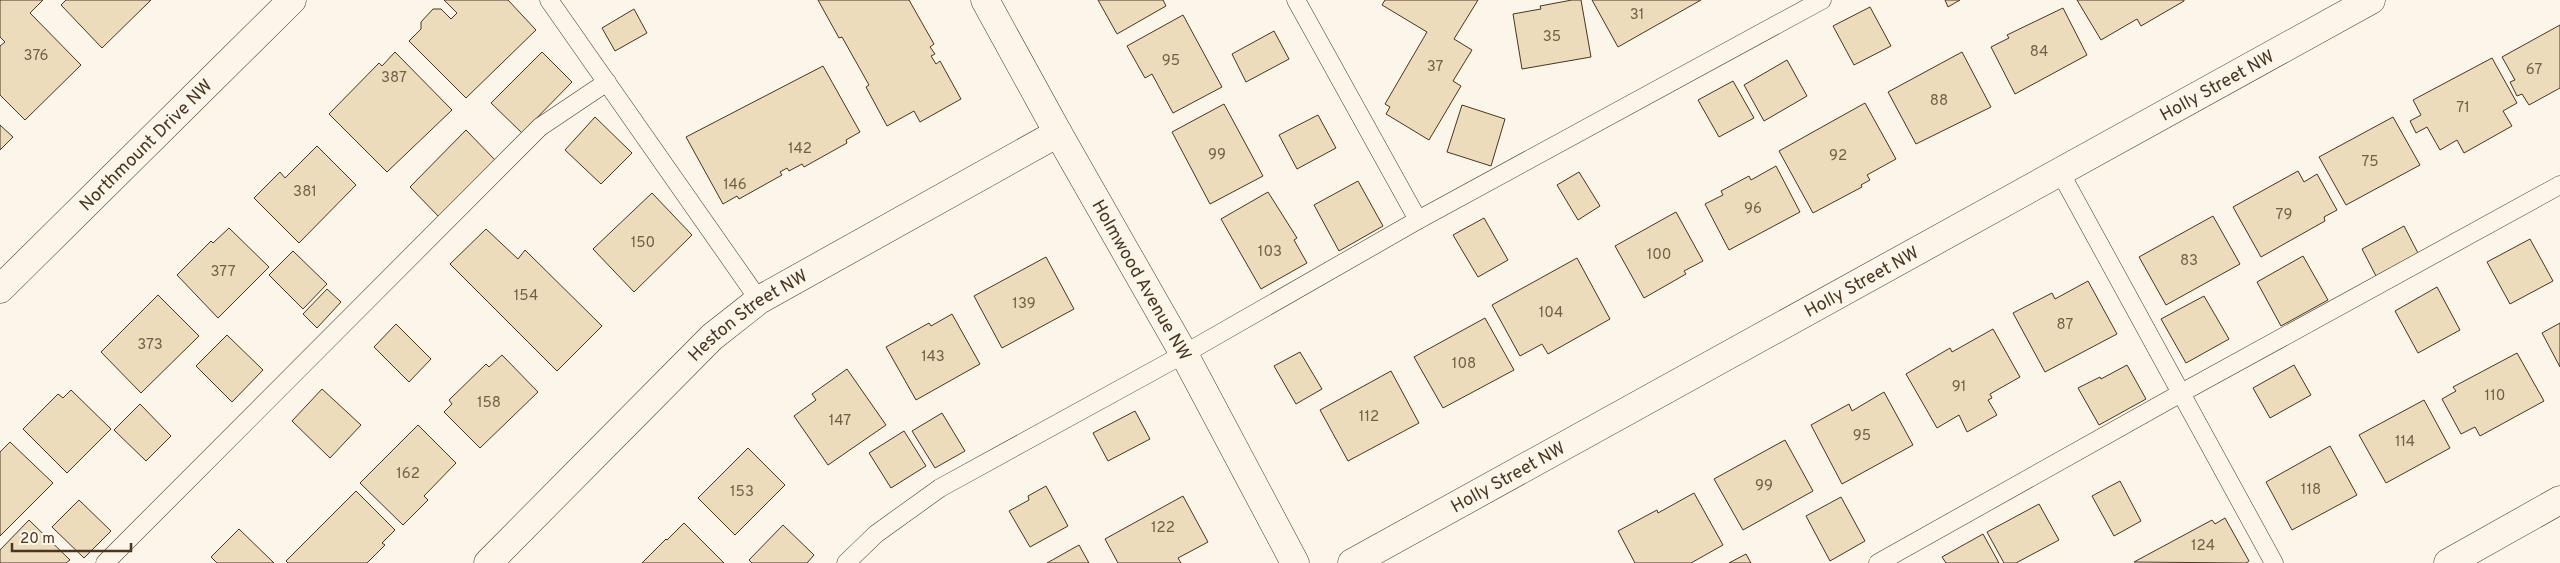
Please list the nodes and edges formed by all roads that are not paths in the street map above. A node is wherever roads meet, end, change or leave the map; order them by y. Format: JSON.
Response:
{"nodes":[{"id":1,"x":292,"y":0,"type":"edge"},
{"id":2,"x":549,"y":0,"type":"edge"},
{"id":3,"x":985,"y":0,"type":"edge"},
{"id":4,"x":1296,"y":0,"type":"edge"},
{"id":5,"x":1822,"y":0,"type":"edge"},
{"id":6,"x":2371,"y":0,"type":"edge"},
{"id":7,"x":607,"y":82,"type":"junction"},
{"id":8,"x":1058,"y":133,"type":"junction"},
{"id":9,"x":2060,"y":172,"type":"junction"},
{"id":10,"x":2560,"y":185,"type":"edge"},
{"id":11,"x":1418,"y":220,"type":"junction"},
{"id":12,"x":0,"y":289,"type":"edge"},
{"id":13,"x":759,"y":300,"type":"junction"},
{"id":14,"x":1184,"y":354,"type":"junction"},
{"id":15,"x":2183,"y":392,"type":"junction"},
{"id":16,"x":2560,"y":500,"type":"edge"},
{"id":17,"x":104,"y":563,"type":"edge"},
{"id":18,"x":488,"y":563,"type":"edge"},
{"id":19,"x":846,"y":563,"type":"edge"},
{"id":20,"x":1295,"y":563,"type":"edge"},
{"id":21,"x":1352,"y":563,"type":"edge"},
{"id":22,"x":1878,"y":563,"type":"edge"},
{"id":23,"x":2274,"y":563,"type":"edge"},
{"id":24,"x":2448,"y":563,"type":"edge"}],
"edges":[{"from":1,"to":12,"type":"street","name":"Northmount Drive NW"},
{"from":2,"to":7,"type":"lane"},
{"from":3,"to":8,"type":"street","name":"Holmwood Avenue NW"},
{"from":4,"to":11,"type":"lane"},
{"from":5,"to":11,"type":"lane"},
{"from":6,"to":9,"type":"street","name":"Holly Street NW"},
{"from":7,"to":13,"type":"lane"},
{"from":7,"to":17,"type":"lane"},
{"from":8,"to":13,"type":"street","name":"Heston Street NW"},
{"from":8,"to":14,"type":"street","name":"Holmwood Avenue NW"},
{"from":9,"to":15,"type":"lane"},
{"from":9,"to":21,"type":"street","name":"Holly Street NW"},
{"from":10,"to":15,"type":"lane"},
{"from":11,"to":14,"type":"lane"},
{"from":13,"to":18,"type":"street","name":"Heston Street NW"},
{"from":14,"to":19,"type":"lane"},
{"from":14,"to":20,"type":"street","name":"Holmwood Avenue NW"},
{"from":15,"to":22,"type":"lane"},
{"from":15,"to":23,"type":"lane"},
{"from":16,"to":24,"type":"street"}]}
